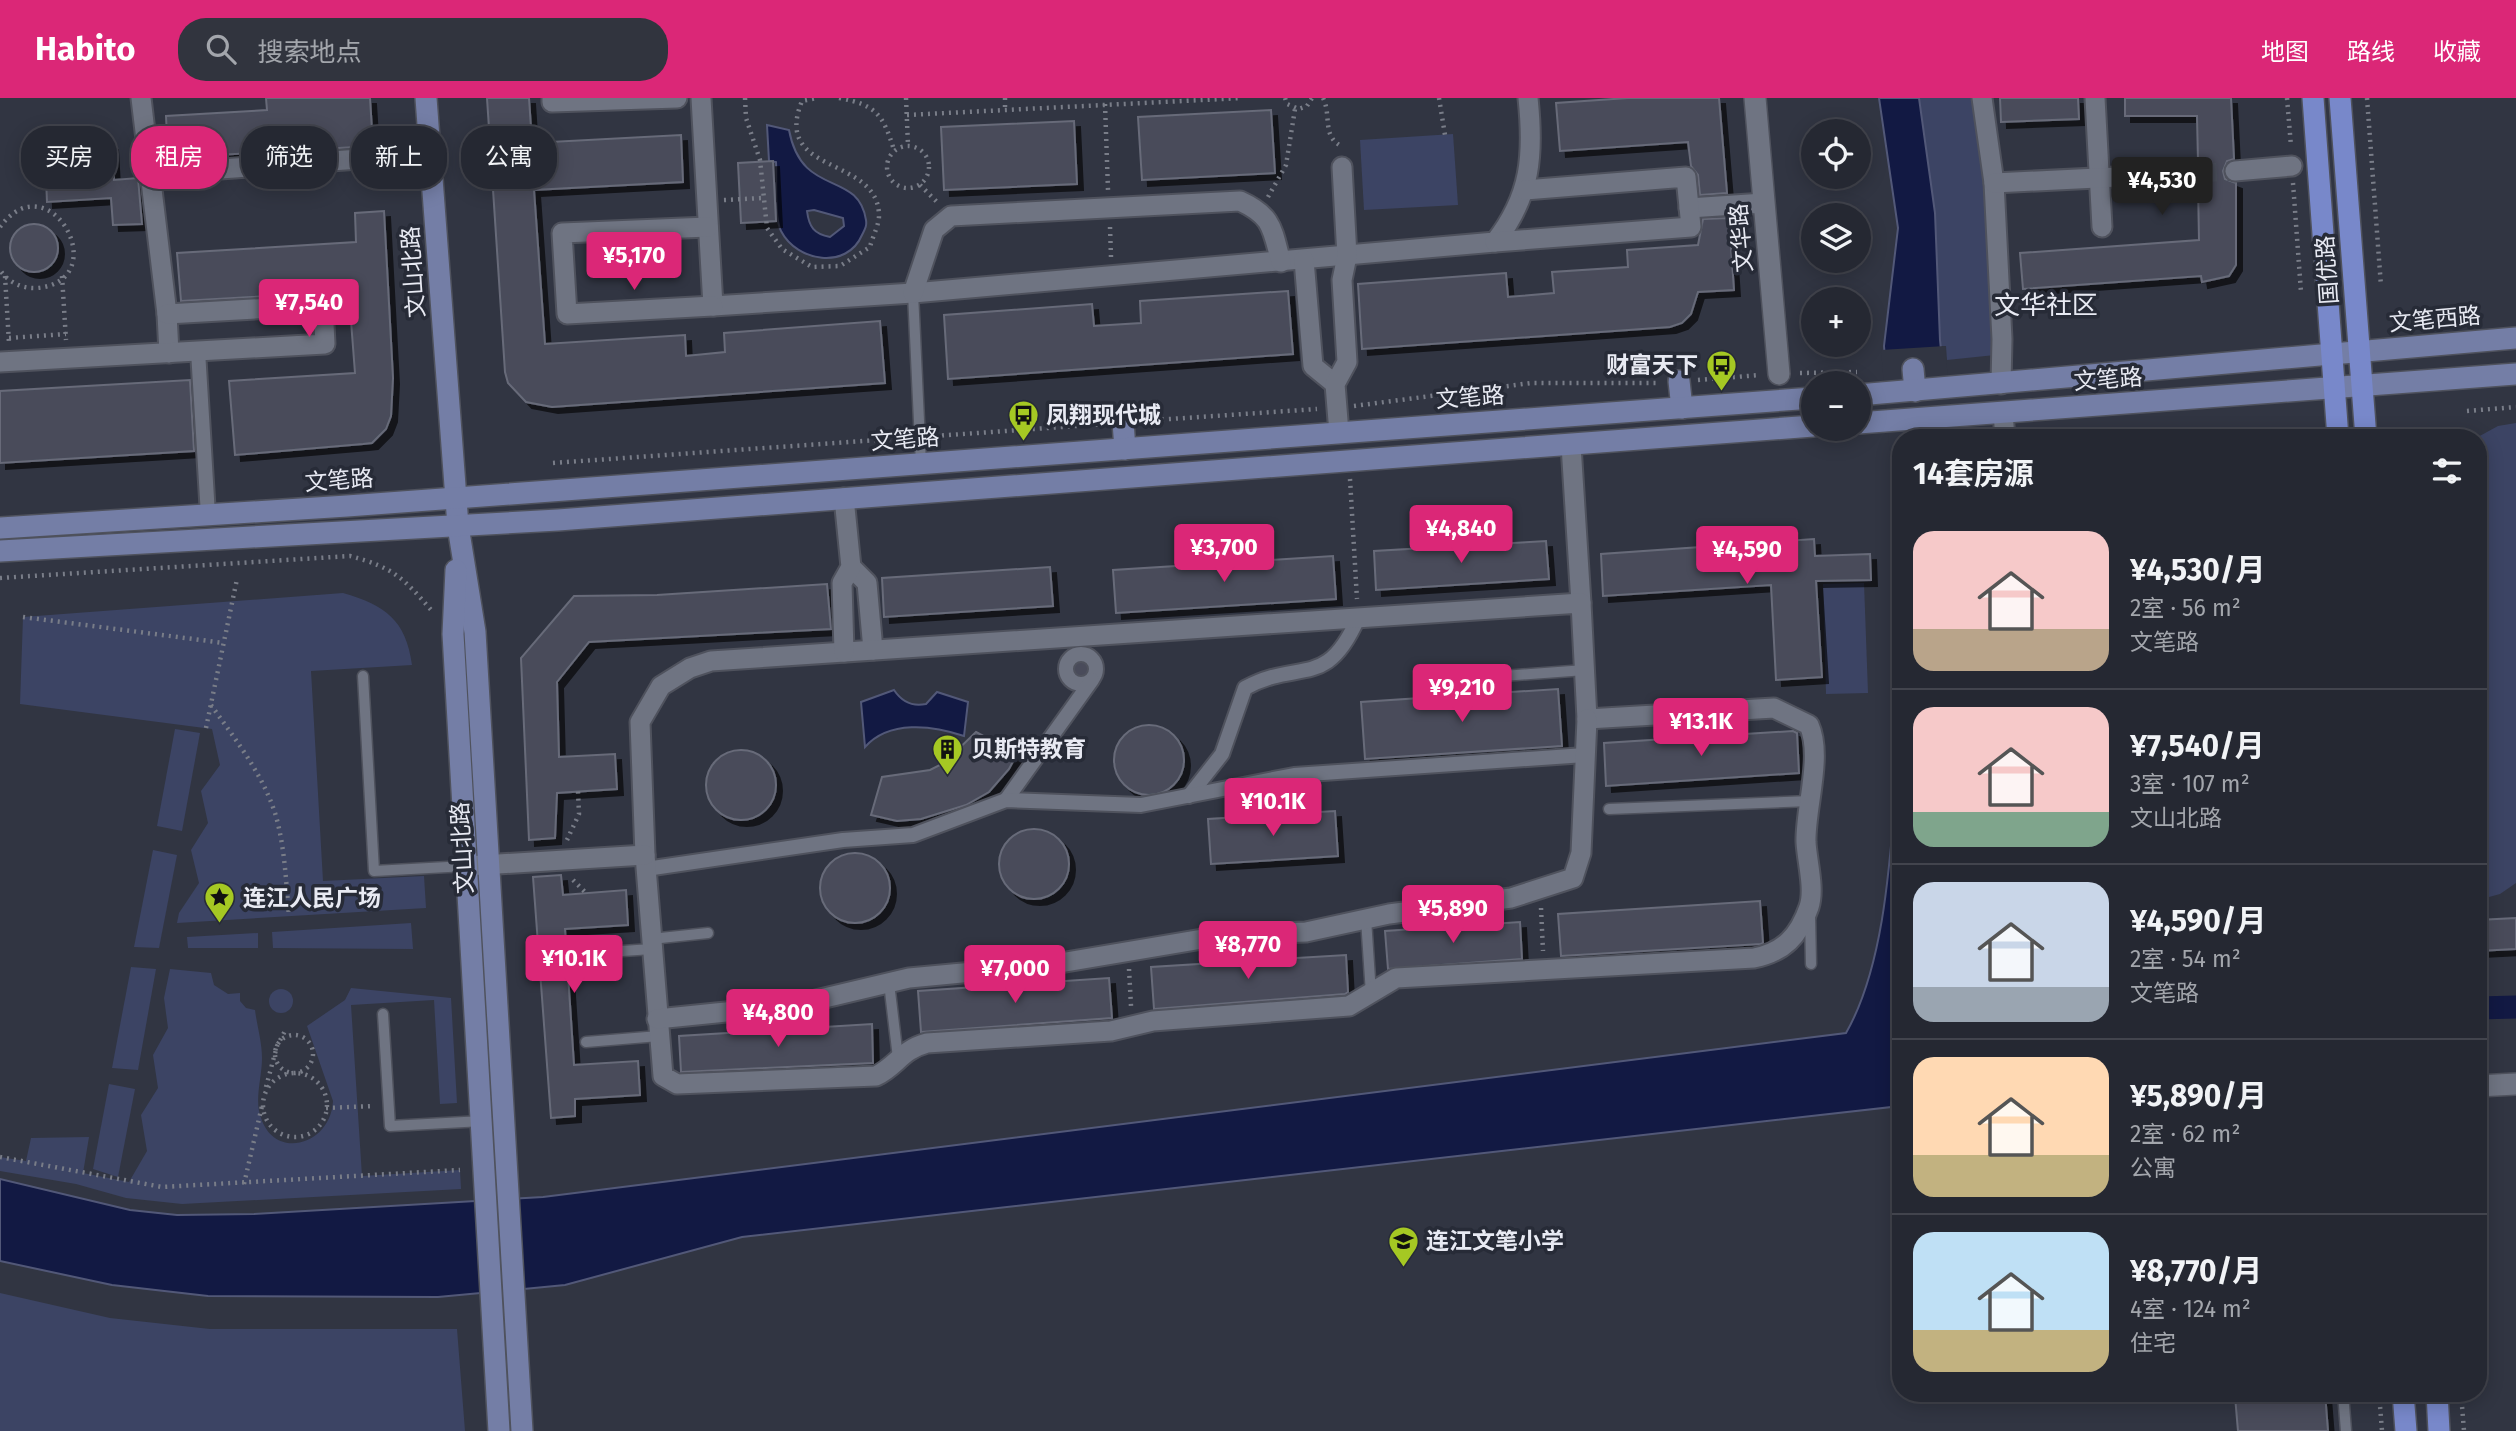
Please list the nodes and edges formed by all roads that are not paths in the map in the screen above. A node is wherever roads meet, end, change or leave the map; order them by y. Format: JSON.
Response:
{"nodes":[{"id":1,"x":141,"y":98,"type":"edge"},
{"id":2,"x":426,"y":98,"type":"edge"},
{"id":3,"x":552,"y":98,"type":"edge"},
{"id":4,"x":677,"y":98,"type":"edge"},
{"id":5,"x":701,"y":98,"type":"edge"},
{"id":6,"x":1528,"y":98,"type":"edge"},
{"id":7,"x":1755,"y":98,"type":"edge"},
{"id":8,"x":1982,"y":98,"type":"edge"},
{"id":9,"x":2095,"y":98,"type":"edge"},
{"id":10,"x":2313,"y":98,"type":"edge"},
{"id":11,"x":2340,"y":98,"type":"edge"},
{"id":12,"x":144,"y":126,"type":"edge"},
{"id":13,"x":428,"y":126,"type":"edge"},
{"id":14,"x":1345,"y":158,"type":"road end"},
{"id":15,"x":351,"y":160,"type":"edge"},
{"id":16,"x":2292,"y":166,"type":"road end"},
{"id":17,"x":227,"y":168,"type":"edge"},
{"id":18,"x":2235,"y":171,"type":"tunnel mouth"},
{"id":19,"x":2198,"y":173,"type":"tunnel mouth"},
{"id":20,"x":2101,"y":178,"type":"junction"},
{"id":21,"x":1994,"y":183,"type":"junction"},
{"id":22,"x":152,"y":189,"type":"edge"},
{"id":23,"x":433,"y":189,"type":"edge"},
{"id":24,"x":1525,"y":190,"type":"junction"},
{"id":25,"x":1764,"y":203,"type":"junction"},
{"id":26,"x":1689,"y":208,"type":"junction"},
{"id":27,"x":708,"y":227,"type":"junction"},
{"id":28,"x":2102,"y":227,"type":"dead end"},
{"id":29,"x":1494,"y":242,"type":"junction"},
{"id":30,"x":1347,"y":256,"type":"junction"},
{"id":31,"x":1304,"y":260,"type":"junction"},
{"id":32,"x":1281,"y":262,"type":"junction"},
{"id":33,"x":913,"y":293,"type":"junction"},
{"id":34,"x":713,"y":306,"type":"junction"},
{"id":35,"x":167,"y":314,"type":"junction"},
{"id":36,"x":2516,"y":338,"type":"edge"},
{"id":37,"x":198,"y":351,"type":"junction"},
{"id":38,"x":2360,"y":352,"type":"junction"},
{"id":39,"x":169,"y":353,"type":"junction"},
{"id":40,"x":2332,"y":355,"type":"junction"},
{"id":41,"x":5,"y":361,"type":"edge"},
{"id":42,"x":1913,"y":369,"type":"dead end"},
{"id":43,"x":1779,"y":374,"type":"road end"},
{"id":44,"x":2516,"y":374,"type":"edge"},
{"id":45,"x":1679,"y":381,"type":"road end"},
{"id":46,"x":1335,"y":384,"type":"junction"},
{"id":47,"x":2001,"y":384,"type":"junction"},
{"id":48,"x":2362,"y":386,"type":"junction"},
{"id":49,"x":2334,"y":388,"type":"junction"},
{"id":50,"x":1915,"y":391,"type":"junction"},
{"id":51,"x":1871,"y":394,"type":"edge"},
{"id":52,"x":1801,"y":399,"type":"edge"},
{"id":53,"x":1682,"y":408,"type":"junction"},
{"id":54,"x":2003,"y":413,"type":"junction"},
{"id":55,"x":1123,"y":422,"type":"road end"},
{"id":56,"x":1871,"y":422,"type":"edge"},
{"id":57,"x":1801,"y":427,"type":"edge"},
{"id":58,"x":2005,"y":429,"type":"edge"},
{"id":59,"x":2337,"y":429,"type":"edge"},
{"id":60,"x":2364,"y":429,"type":"edge"},
{"id":61,"x":1339,"y":433,"type":"junction"},
{"id":62,"x":1571,"y":444,"type":"junction"},
{"id":63,"x":1125,"y":449,"type":"junction"},
{"id":64,"x":921,"y":464,"type":"junction"},
{"id":65,"x":456,"y":498,"type":"junction"},
{"id":66,"x":844,"y":498,"type":"junction"},
{"id":67,"x":208,"y":515,"type":"junction"},
{"id":68,"x":458,"y":526,"type":"junction"},
{"id":69,"x":0,"y":528,"type":"edge"},
{"id":70,"x":0,"y":551,"type":"edge"},
{"id":71,"x":851,"y":567,"type":"junction"},
{"id":72,"x":1581,"y":603,"type":"junction"},
{"id":73,"x":1358,"y":618,"type":"junction"},
{"id":74,"x":1079,"y":645,"type":"junction"},
{"id":75,"x":873,"y":650,"type":"junction"},
{"id":76,"x":844,"y":652,"type":"junction"},
{"id":77,"x":1585,"y":670,"type":"junction"},
{"id":78,"x":363,"y":676,"type":"dead end"},
{"id":79,"x":1490,"y":677,"type":"dead end"},
{"id":80,"x":1092,"y":680,"type":"junction"},
{"id":81,"x":1587,"y":719,"type":"junction"},
{"id":82,"x":1585,"y":755,"type":"junction"},
{"id":83,"x":1189,"y":796,"type":"junction"},
{"id":84,"x":1006,"y":800,"type":"junction"},
{"id":85,"x":1811,"y":801,"type":"junction"},
{"id":86,"x":1609,"y":809,"type":"dead end"},
{"id":87,"x":645,"y":862,"type":"junction"},
{"id":88,"x":489,"y":865,"type":"junction"},
{"id":89,"x":466,"y":866,"type":"junction"},
{"id":90,"x":1810,"y":904,"type":"junction"},
{"id":91,"x":1366,"y":919,"type":"junction"},
{"id":92,"x":708,"y":933,"type":"dead end"},
{"id":93,"x":652,"y":944,"type":"junction"},
{"id":94,"x":578,"y":954,"type":"dead end"},
{"id":95,"x":1811,"y":964,"type":"dead end"},
{"id":96,"x":889,"y":983,"type":"junction"},
{"id":97,"x":1371,"y":995,"type":"junction"},
{"id":98,"x":383,"y":1014,"type":"dead end"},
{"id":99,"x":658,"y":1028,"type":"junction"},
{"id":100,"x":586,"y":1042,"type":"dead end"},
{"id":101,"x":898,"y":1058,"type":"junction"},
{"id":102,"x":2516,"y":1084,"type":"edge"},
{"id":103,"x":2487,"y":1086,"type":"edge"},
{"id":104,"x":504,"y":1120,"type":"junction"},
{"id":105,"x":481,"y":1121,"type":"junction"},
{"id":106,"x":2344,"y":1402,"type":"edge"},
{"id":107,"x":2404,"y":1402,"type":"edge"},
{"id":108,"x":2437,"y":1402,"type":"edge"},
{"id":109,"x":499,"y":1431,"type":"edge"},
{"id":110,"x":522,"y":1431,"type":"edge"},
{"id":111,"x":2346,"y":1431,"type":"edge"},
{"id":112,"x":2406,"y":1431,"type":"edge"},
{"id":113,"x":2439,"y":1431,"type":"edge"}],
"edges":[{"from":1,"to":12,"type":"street"},
{"from":2,"to":13,"type":"main road","name":"文山北路"},
{"from":3,"to":4,"type":"street"},
{"from":5,"to":27,"type":"street"},
{"from":6,"to":24,"type":"street"},
{"from":7,"to":25,"type":"street","name":"文华路"},
{"from":8,"to":21,"type":"street"},
{"from":9,"to":20,"type":"street"},
{"from":10,"to":40,"type":"main road","name":"国优路"},
{"from":11,"to":38,"type":"main road","name":"国优路"},
{"from":14,"to":30,"type":"street"},
{"from":15,"to":17,"type":"street"},
{"from":16,"to":18,"type":"street"},
{"from":19,"to":20,"type":"street"},
{"from":20,"to":21,"type":"street"},
{"from":20,"to":28,"type":"street"},
{"from":21,"to":47,"type":"street"},
{"from":22,"to":35,"type":"street"},
{"from":23,"to":65,"type":"main road","name":"文山北路"},
{"from":24,"to":26,"type":"street"},
{"from":24,"to":29,"type":"street"},
{"from":25,"to":26,"type":"street"},
{"from":25,"to":43,"type":"street","name":"文华路"},
{"from":26,"to":29,"type":"street"},
{"from":27,"to":34,"type":"street"},
{"from":27,"to":34,"type":"street"},
{"from":29,"to":30,"type":"street"},
{"from":30,"to":31,"type":"street"},
{"from":30,"to":46,"type":"street"},
{"from":31,"to":32,"type":"street"},
{"from":31,"to":46,"type":"street"},
{"from":32,"to":33,"type":"street"},
{"from":32,"to":33,"type":"street"},
{"from":33,"to":34,"type":"street"},
{"from":33,"to":64,"type":"lane"},
{"from":35,"to":37,"type":"street"},
{"from":35,"to":39,"type":"street"},
{"from":36,"to":38,"type":"main road","name":"文笔西路"},
{"from":37,"to":39,"type":"street"},
{"from":37,"to":67,"type":"street"},
{"from":38,"to":40,"type":"main road","name":"文笔路"},
{"from":38,"to":48,"type":"main road","name":"国优路"},
{"from":39,"to":41,"type":"street"},
{"from":40,"to":47,"type":"main road","name":"文笔路"},
{"from":40,"to":49,"type":"main road","name":"国优路"},
{"from":42,"to":50,"type":"main road"},
{"from":44,"to":48,"type":"main road"},
{"from":45,"to":53,"type":"main road"},
{"from":46,"to":61,"type":"street"},
{"from":47,"to":50,"type":"main road","name":"文笔路"},
{"from":48,"to":49,"type":"main road","name":"文笔路"},
{"from":48,"to":60,"type":"main road","name":"国优路"},
{"from":49,"to":54,"type":"main road","name":"文笔路"},
{"from":49,"to":59,"type":"main road","name":"国优路"},
{"from":50,"to":51,"type":"main road","name":"文笔路"},
{"from":52,"to":53,"type":"main road","name":"文笔路"},
{"from":53,"to":61,"type":"main road","name":"文笔路"},
{"from":54,"to":56,"type":"main road","name":"文笔路"},
{"from":54,"to":58,"type":"street"},
{"from":55,"to":63,"type":"main road"},
{"from":57,"to":62,"type":"main road"},
{"from":61,"to":63,"type":"main road","name":"文笔路"},
{"from":62,"to":66,"type":"main road"},
{"from":62,"to":72,"type":"street"},
{"from":63,"to":64,"type":"main road","name":"文笔路"},
{"from":64,"to":65,"type":"main road","name":"文笔路"},
{"from":65,"to":67,"type":"main road","name":"文笔路"},
{"from":65,"to":68,"type":"main road","name":"文山北路"},
{"from":66,"to":68,"type":"main road"},
{"from":66,"to":71,"type":"street"},
{"from":67,"to":69,"type":"main road","name":"文笔路"},
{"from":68,"to":70,"type":"main road"},
{"from":68,"to":88,"type":"main road","name":"文山北路"},
{"from":68,"to":89,"type":"main road","name":"文山北路"},
{"from":71,"to":75,"type":"street"},
{"from":71,"to":76,"type":"street"},
{"from":72,"to":73,"type":"street"},
{"from":72,"to":77,"type":"street"},
{"from":73,"to":74,"type":"street"},
{"from":73,"to":83,"type":"street"},
{"from":74,"to":75,"type":"street"},
{"from":74,"to":80,"type":"street"},
{"from":74,"to":80,"type":"street"},
{"from":75,"to":76,"type":"street"},
{"from":76,"to":87,"type":"street"},
{"from":77,"to":79,"type":"lane"},
{"from":77,"to":81,"type":"street"},
{"from":78,"to":89,"type":"lane"},
{"from":80,"to":84,"type":"street"},
{"from":81,"to":82,"type":"street"},
{"from":81,"to":85,"type":"street"},
{"from":82,"to":83,"type":"street"},
{"from":82,"to":91,"type":"street"},
{"from":83,"to":84,"type":"street"},
{"from":84,"to":87,"type":"street"},
{"from":85,"to":86,"type":"lane"},
{"from":85,"to":90,"type":"street"},
{"from":87,"to":88,"type":"street"},
{"from":87,"to":93,"type":"street"},
{"from":88,"to":89,"type":"street"},
{"from":88,"to":104,"type":"main road","name":"文山北路"},
{"from":89,"to":105,"type":"main road","name":"文山北路"},
{"from":90,"to":95,"type":"lane"},
{"from":90,"to":97,"type":"street"},
{"from":91,"to":96,"type":"street"},
{"from":91,"to":97,"type":"lane"},
{"from":92,"to":93,"type":"lane"},
{"from":93,"to":94,"type":"lane"},
{"from":93,"to":99,"type":"street"},
{"from":96,"to":99,"type":"street"},
{"from":96,"to":101,"type":"lane"},
{"from":97,"to":101,"type":"street"},
{"from":98,"to":105,"type":"lane"},
{"from":99,"to":100,"type":"lane"},
{"from":99,"to":101,"type":"street"},
{"from":102,"to":103,"type":"street"},
{"from":104,"to":105,"type":"lane"},
{"from":104,"to":110,"type":"main road","name":"文山北路"},
{"from":105,"to":109,"type":"main road","name":"文山北路"},
{"from":106,"to":111,"type":"lane"},
{"from":107,"to":112,"type":"main road"},
{"from":108,"to":113,"type":"main road"}]}
